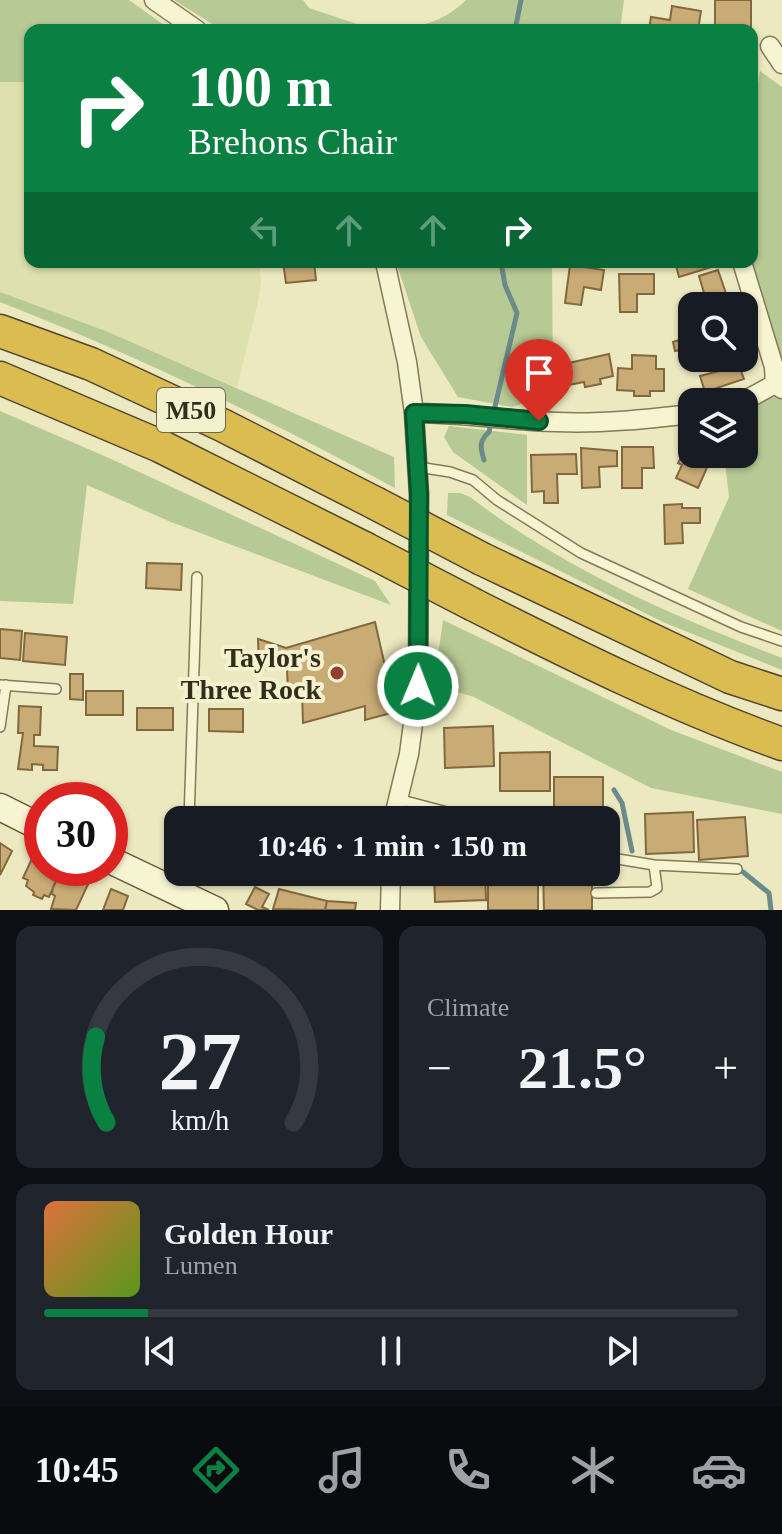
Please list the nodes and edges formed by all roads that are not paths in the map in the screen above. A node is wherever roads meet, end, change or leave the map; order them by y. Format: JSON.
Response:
{"nodes":[{"id":1,"x":154,"y":0,"type":"edge"},
{"id":2,"x":188,"y":24,"type":"edge"},
{"id":3,"x":770,"y":46,"type":"dead end"},
{"id":4,"x":782,"y":64,"type":"edge"},
{"id":5,"x":386,"y":268,"type":"edge"},
{"id":6,"x":744,"y":268,"type":"edge"},
{"id":7,"x":0,"y":331,"type":"edge"},
{"id":8,"x":0,"y":378,"type":"edge"},
{"id":9,"x":778,"y":387,"type":"edge"},
{"id":10,"x":758,"y":395,"type":"edge"},
{"id":11,"x":414,"y":413,"type":"junction"},
{"id":12,"x":678,"y":415,"type":"edge"},
{"id":13,"x":418,"y":467,"type":"junction"},
{"id":14,"x":197,"y":577,"type":"dead end"},
{"id":15,"x":782,"y":641,"type":"edge"},
{"id":16,"x":3,"y":685,"type":"edge"},
{"id":17,"x":56,"y":689,"type":"dead end"},
{"id":18,"x":782,"y":694,"type":"edge"},
{"id":19,"x":0,"y":727,"type":"edge"},
{"id":20,"x":782,"y":744,"type":"edge"},
{"id":21,"x":398,"y":799,"type":"junction"},
{"id":22,"x":189,"y":806,"type":"edge"},
{"id":23,"x":396,"y":806,"type":"edge"},
{"id":24,"x":424,"y":806,"type":"edge"},
{"id":25,"x":0,"y":807,"type":"edge"},
{"id":26,"x":24,"y":819,"type":"edge"},
{"id":27,"x":620,"y":859,"type":"edge"},
{"id":28,"x":654,"y":865,"type":"junction"},
{"id":29,"x":128,"y":866,"type":"edge"},
{"id":30,"x":737,"y":869,"type":"dead end"},
{"id":31,"x":164,"y":877,"type":"edge"},
{"id":32,"x":187,"y":886,"type":"edge"},
{"id":33,"x":391,"y":886,"type":"edge"},
{"id":34,"x":596,"y":893,"type":"dead end"},
{"id":35,"x":215,"y":910,"type":"edge"},
{"id":36,"x":390,"y":910,"type":"edge"}],
"edges":[{"from":1,"to":2,"type":"street"},
{"from":3,"to":4,"type":"street"},
{"from":5,"to":11,"type":"street"},
{"from":6,"to":9,"type":"street"},
{"from":7,"to":18,"type":"highway","number":"M50","bridge":true},
{"from":8,"to":20,"type":"highway","number":"M50","bridge":true},
{"from":9,"to":10,"type":"street"},
{"from":11,"to":12,"type":"street"},
{"from":11,"to":13,"type":"street"},
{"from":13,"to":15,"type":"lane"},
{"from":13,"to":21,"type":"street"},
{"from":14,"to":22,"type":"lane"},
{"from":16,"to":17,"type":"lane"},
{"from":16,"to":19,"type":"lane"},
{"from":21,"to":23,"type":"street"},
{"from":21,"to":24,"type":"lane"},
{"from":25,"to":26,"type":"street"},
{"from":27,"to":28,"type":"lane"},
{"from":28,"to":30,"type":"lane"},
{"from":28,"to":34,"type":"lane"},
{"from":29,"to":31,"type":"street"},
{"from":32,"to":35,"type":"street"},
{"from":33,"to":36,"type":"street"}]}
